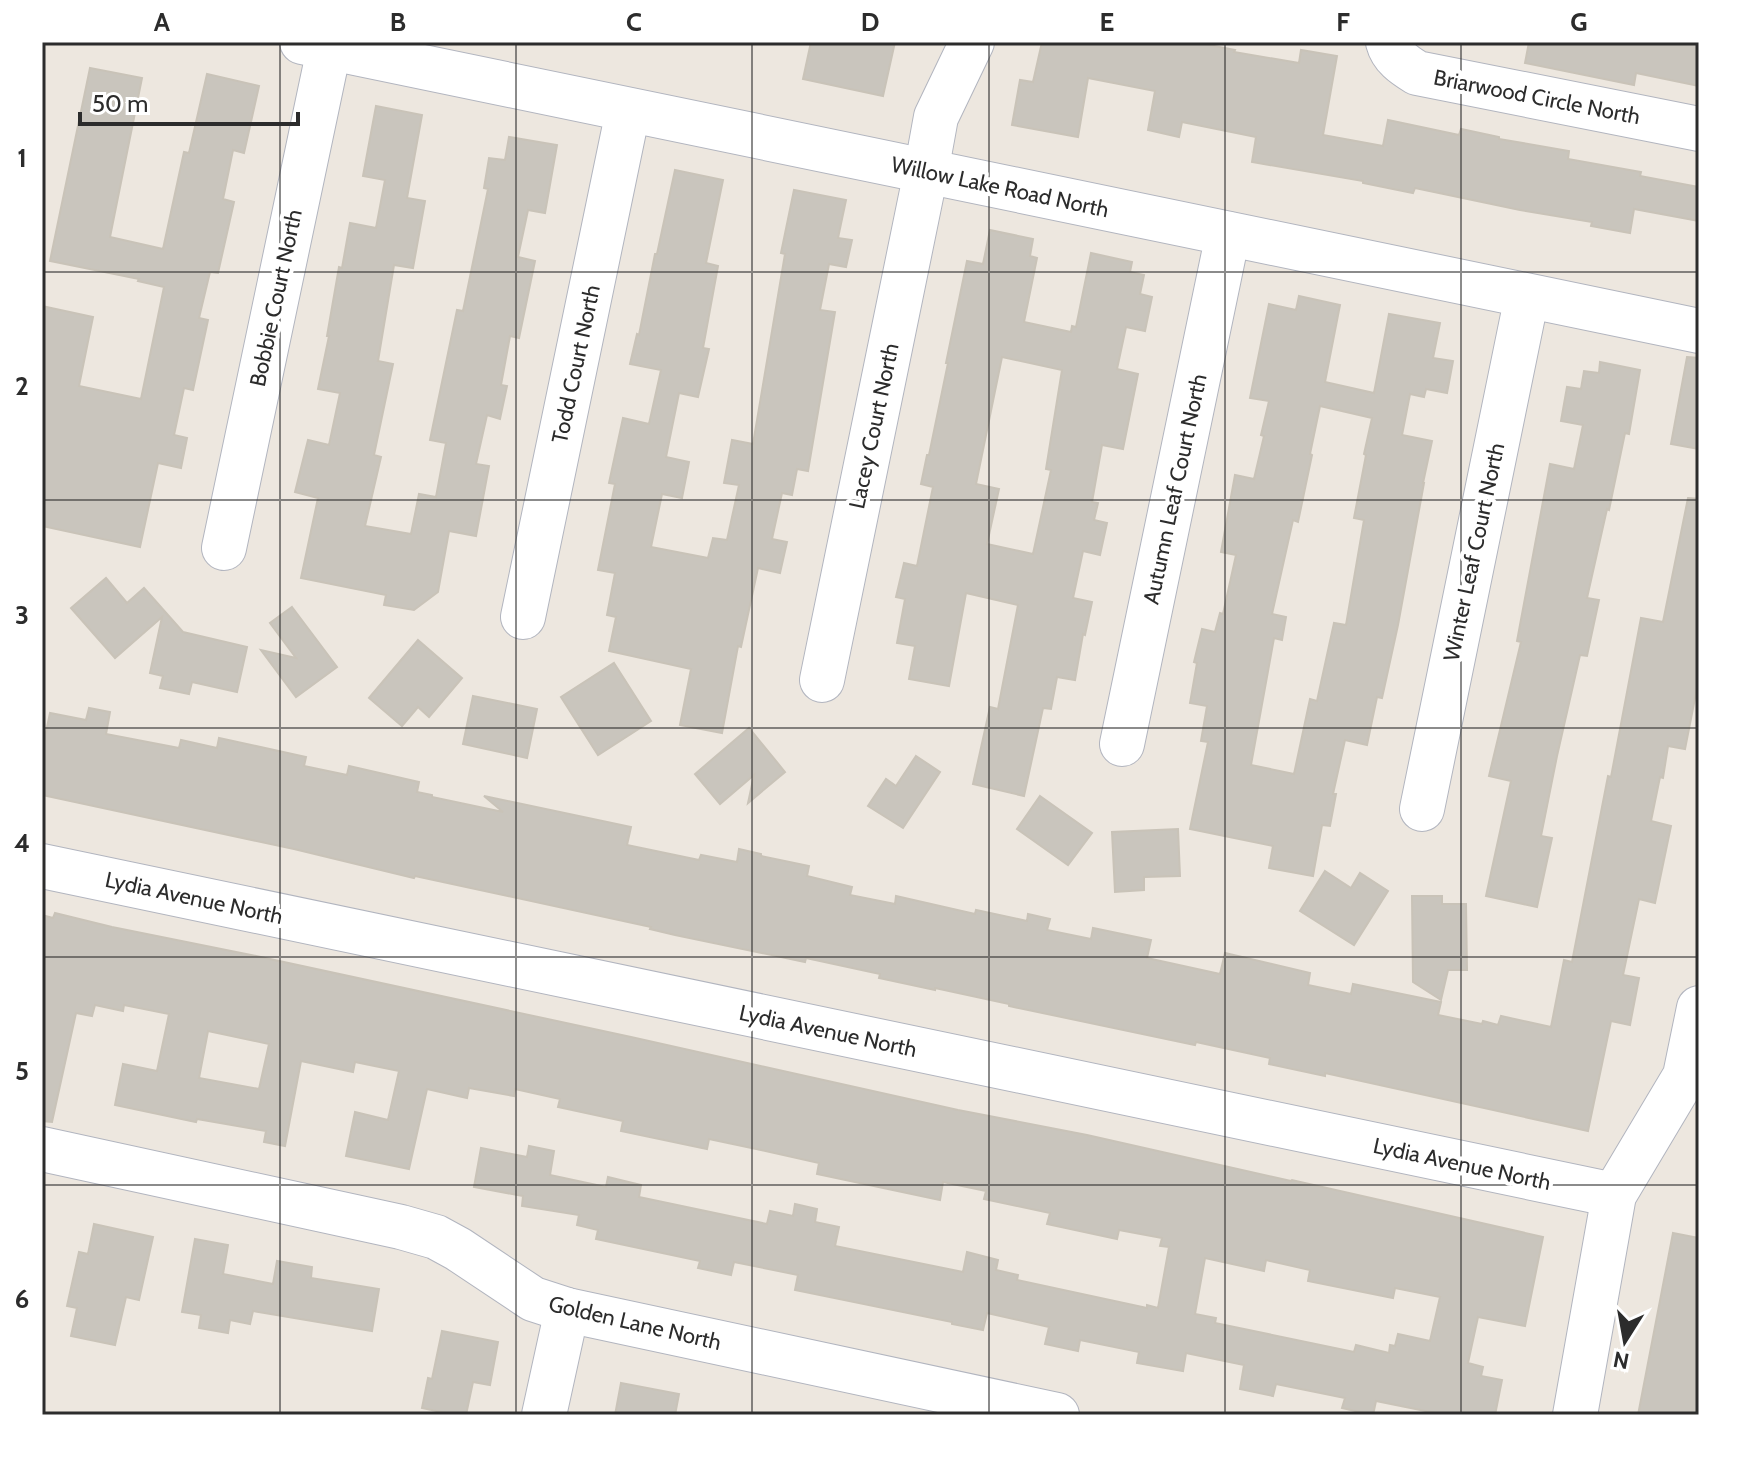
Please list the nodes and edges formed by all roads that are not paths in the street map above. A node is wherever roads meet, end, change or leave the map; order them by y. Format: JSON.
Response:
{"nodes":[{"id":1,"x":972,"y":42,"type":"edge"},
{"id":2,"x":1388,"y":42,"type":"edge"},
{"id":3,"x":316,"y":46,"type":"edge"},
{"id":4,"x":628,"y":111,"type":"junction"},
{"id":5,"x":1699,"y":129,"type":"edge"},
{"id":6,"x":926,"y":172,"type":"junction"},
{"id":7,"x":1228,"y":234,"type":"junction"},
{"id":8,"x":1527,"y":296,"type":"junction"},
{"id":9,"x":1699,"y":331,"type":"edge"},
{"id":10,"x":224,"y":548,"type":"dead end"},
{"id":11,"x":523,"y":617,"type":"dead end"},
{"id":12,"x":822,"y":680,"type":"dead end"},
{"id":13,"x":1122,"y":744,"type":"dead end"},
{"id":14,"x":1422,"y":809,"type":"dead end"},
{"id":15,"x":42,"y":866,"type":"edge"},
{"id":16,"x":1699,"y":1008,"type":"edge"},
{"id":17,"x":42,"y":1149,"type":"edge"},
{"id":18,"x":1614,"y":1195,"type":"junction"},
{"id":19,"x":567,"y":1310,"type":"junction"},
{"id":20,"x":891,"y":1398,"type":"edge"},
{"id":21,"x":544,"y":1415,"type":"edge"},
{"id":22,"x":1057,"y":1415,"type":"edge"},
{"id":23,"x":1575,"y":1415,"type":"edge"}],
"edges":[{"from":1,"to":6,"type":"street","name":"Lacey Court North"},
{"from":2,"to":5,"type":"street","name":"Briarwood Circle North"},
{"from":3,"to":4,"type":"street","name":"Willow Lake Road North"},
{"from":3,"to":10,"type":"street","name":"Bobbie Court North"},
{"from":4,"to":6,"type":"street","name":"Willow Lake Road North"},
{"from":4,"to":11,"type":"street","name":"Todd Court North"},
{"from":6,"to":7,"type":"street","name":"Willow Lake Road North"},
{"from":6,"to":12,"type":"street","name":"Lacey Court North"},
{"from":7,"to":8,"type":"street","name":"Willow Lake Road North"},
{"from":7,"to":13,"type":"street","name":"Autumn Leaf Court North"},
{"from":8,"to":9,"type":"street","name":"Willow Lake Road North"},
{"from":8,"to":14,"type":"street","name":"Winter Leaf Court North"},
{"from":15,"to":18,"type":"street","name":"Lydia Avenue North"},
{"from":16,"to":18,"type":"street"},
{"from":17,"to":19,"type":"street","name":"Golden Lane North"},
{"from":18,"to":23,"type":"street"},
{"from":19,"to":20,"type":"street","name":"Golden Lane North"},
{"from":19,"to":21,"type":"street"},
{"from":20,"to":22,"type":"street","name":"Golden Lane North"}]}
